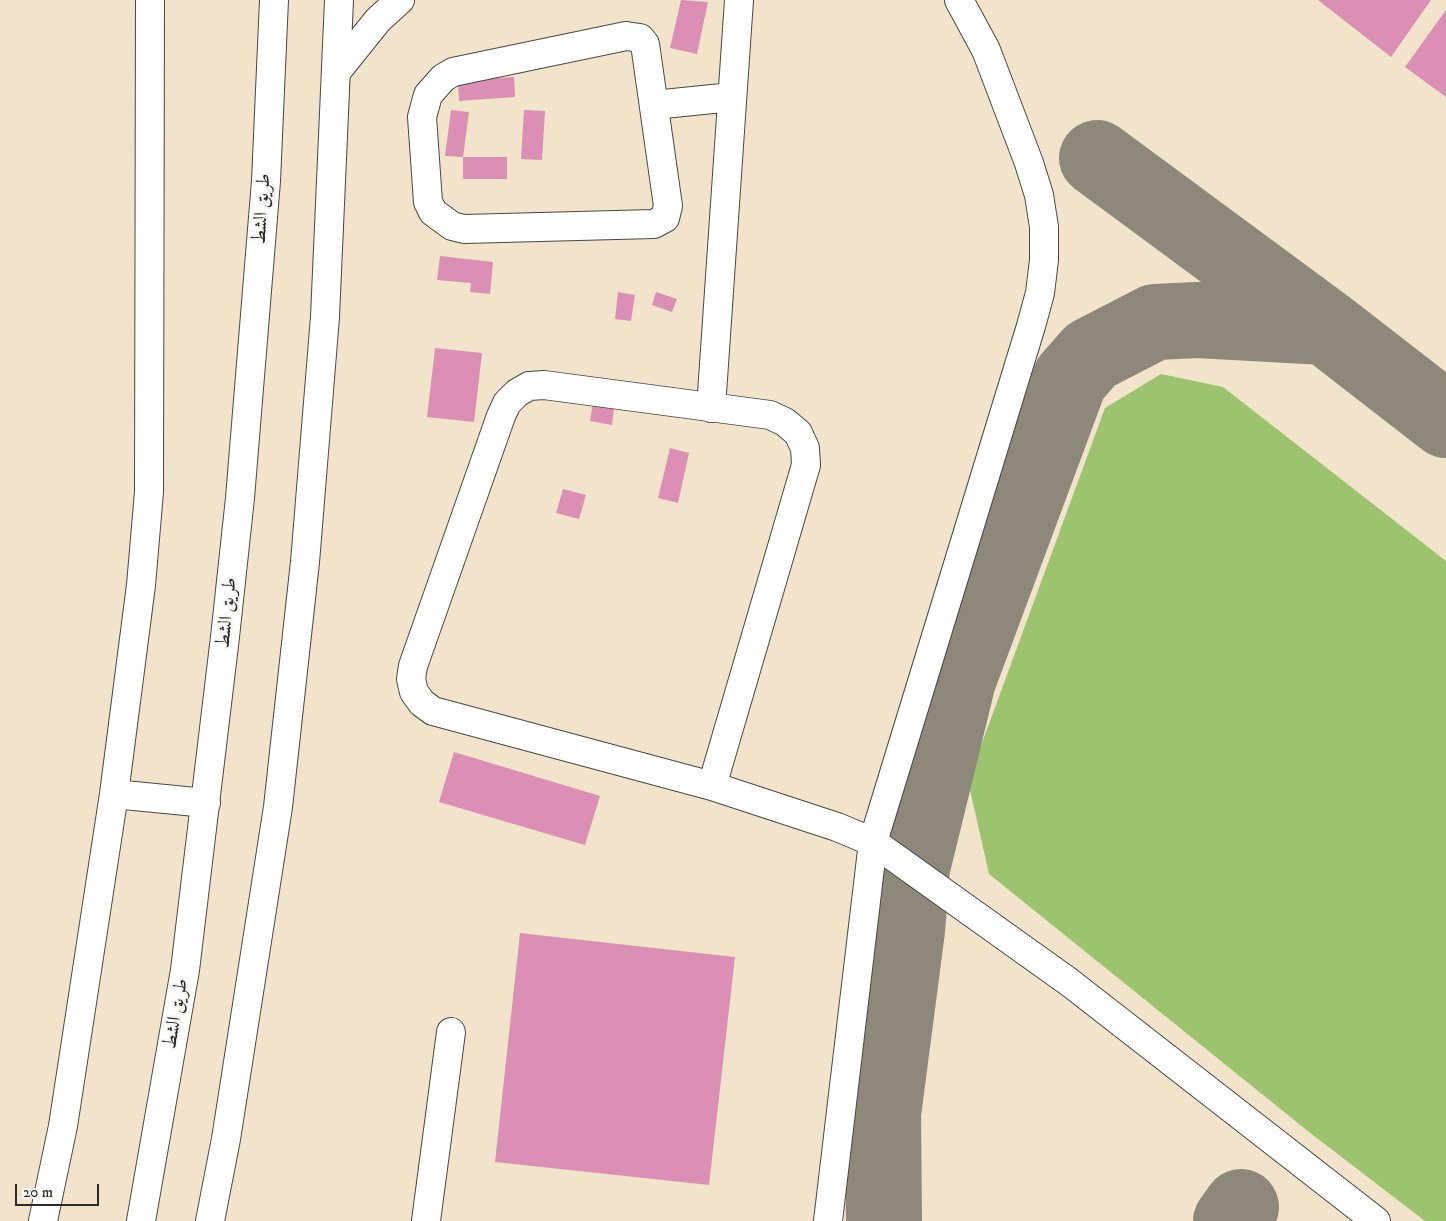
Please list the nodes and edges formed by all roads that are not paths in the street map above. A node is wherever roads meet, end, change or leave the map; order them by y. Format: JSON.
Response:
{"nodes":[{"id":1,"x":150,"y":0,"type":"edge"},
{"id":2,"x":274,"y":0,"type":"edge"},
{"id":3,"x":339,"y":0,"type":"edge"},
{"id":4,"x":400,"y":0,"type":"edge"},
{"id":5,"x":739,"y":0,"type":"edge"},
{"id":6,"x":959,"y":0,"type":"edge"},
{"id":7,"x":337,"y":71,"type":"junction"},
{"id":8,"x":732,"y":97,"type":"junction"},
{"id":9,"x":654,"y":105,"type":"junction"},
{"id":10,"x":711,"y":408,"type":"junction"},
{"id":11,"x":712,"y":786,"type":"junction"},
{"id":12,"x":114,"y":794,"type":"junction"},
{"id":13,"x":206,"y":803,"type":"junction"},
{"id":14,"x":873,"y":842,"type":"junction"},
{"id":15,"x":451,"y":1032,"type":"dead end"},
{"id":16,"x":43,"y":1221,"type":"edge"},
{"id":17,"x":142,"y":1221,"type":"edge"},
{"id":18,"x":210,"y":1221,"type":"edge"},
{"id":19,"x":426,"y":1221,"type":"edge"},
{"id":20,"x":828,"y":1221,"type":"edge"},
{"id":21,"x":1376,"y":1221,"type":"edge"}],
"edges":[{"from":1,"to":12,"type":"main road"},
{"from":2,"to":13,"type":"main road","name":"طريق الشط"},
{"from":3,"to":7,"type":"main road"},
{"from":4,"to":7,"type":"main road"},
{"from":5,"to":8,"type":"main road"},
{"from":6,"to":14,"type":"main road"},
{"from":7,"to":18,"type":"main road"},
{"from":8,"to":9,"type":"main road"},
{"from":8,"to":10,"type":"main road"},
{"from":9,"to":9,"type":"main road"},
{"from":10,"to":11,"type":"main road"},
{"from":10,"to":11,"type":"main road"},
{"from":11,"to":14,"type":"main road"},
{"from":12,"to":13,"type":"main road"},
{"from":12,"to":16,"type":"main road"},
{"from":13,"to":17,"type":"main road","name":"طريق الشط"},
{"from":14,"to":20,"type":"main road"},
{"from":14,"to":21,"type":"main road"},
{"from":15,"to":19,"type":"main road"}]}
